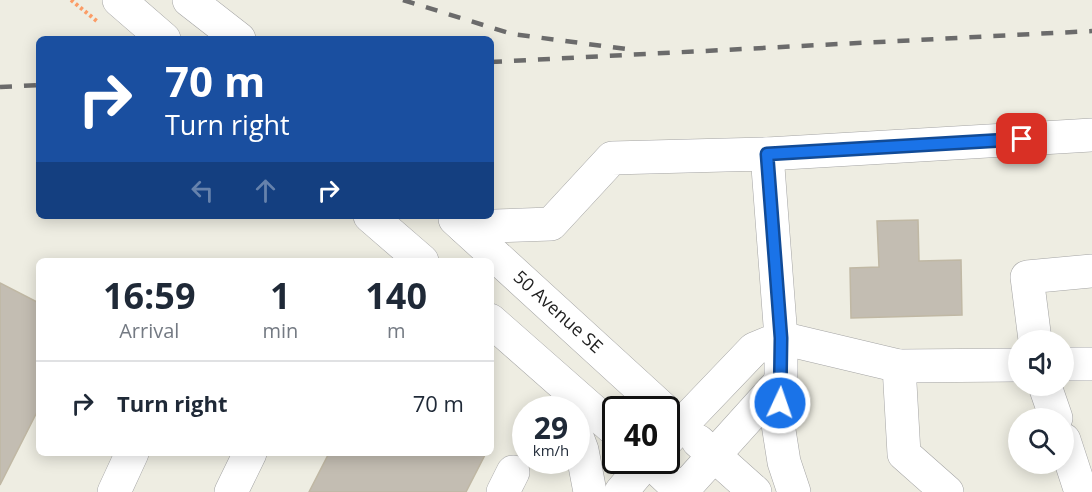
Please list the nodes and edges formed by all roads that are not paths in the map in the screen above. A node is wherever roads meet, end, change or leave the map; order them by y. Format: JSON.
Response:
{"nodes":[{"id":1,"x":119,"y":0,"type":"edge"},
{"id":2,"x":189,"y":0,"type":"edge"},
{"id":3,"x":161,"y":36,"type":"edge"},
{"id":4,"x":235,"y":36,"type":"edge"},
{"id":5,"x":1092,"y":135,"type":"edge"},
{"id":6,"x":767,"y":154,"type":"junction"},
{"id":7,"x":373,"y":219,"type":"edge"},
{"id":8,"x":458,"y":222,"type":"edge"},
{"id":9,"x":419,"y":258,"type":"edge"},
{"id":10,"x":1092,"y":271,"type":"edge"},
{"id":11,"x":494,"y":323,"type":"edge"},
{"id":12,"x":1034,"y":330,"type":"edge"},
{"id":13,"x":781,"y":338,"type":"junction"},
{"id":14,"x":534,"y":357,"type":"junction"},
{"id":15,"x":1074,"y":364,"type":"edge"},
{"id":16,"x":1092,"y":364,"type":"edge"},
{"id":17,"x":1008,"y":365,"type":"edge"},
{"id":18,"x":899,"y":366,"type":"junction"},
{"id":19,"x":781,"y":381,"type":"junction"},
{"id":20,"x":555,"y":396,"type":"edge"},
{"id":21,"x":642,"y":396,"type":"edge"},
{"id":22,"x":680,"y":413,"type":"edge"},
{"id":23,"x":602,"y":418,"type":"edge"},
{"id":24,"x":680,"y":430,"type":"edge"},
{"id":25,"x":714,"y":455,"type":"junction"},
{"id":26,"x":131,"y":456,"type":"edge"},
{"id":27,"x":249,"y":456,"type":"edge"},
{"id":28,"x":1074,"y":471,"type":"edge"},
{"id":29,"x":587,"y":474,"type":"edge"},
{"id":30,"x":636,"y":474,"type":"edge"},
{"id":31,"x":662,"y":474,"type":"edge"},
{"id":32,"x":114,"y":492,"type":"edge"},
{"id":33,"x":231,"y":492,"type":"edge"},
{"id":34,"x":590,"y":492,"type":"edge"},
{"id":35,"x":621,"y":492,"type":"edge"},
{"id":36,"x":681,"y":492,"type":"edge"},
{"id":37,"x":755,"y":492,"type":"edge"},
{"id":38,"x":794,"y":492,"type":"edge"},
{"id":39,"x":947,"y":492,"type":"edge"},
{"id":40,"x":1081,"y":492,"type":"edge"}],
"edges":[{"from":1,"to":3,"type":"street"},
{"from":2,"to":4,"type":"street"},
{"from":5,"to":6,"type":"street"},
{"from":6,"to":8,"type":"street"},
{"from":6,"to":13,"type":"street"},
{"from":7,"to":9,"type":"street"},
{"from":8,"to":21,"type":"street","name":"50 Avenue SE"},
{"from":10,"to":12,"type":"street"},
{"from":11,"to":14,"type":"street"},
{"from":13,"to":18,"type":"street"},
{"from":13,"to":19,"type":"street"},
{"from":13,"to":22,"type":"street"},
{"from":14,"to":20,"type":"street"},
{"from":14,"to":23,"type":"street"},
{"from":15,"to":16,"type":"street"},
{"from":17,"to":18,"type":"street"},
{"from":18,"to":39,"type":"street"},
{"from":19,"to":25,"type":"street"},
{"from":19,"to":38,"type":"street"},
{"from":24,"to":25,"type":"street","name":"50 Avenue SE"},
{"from":25,"to":36,"type":"street"},
{"from":25,"to":37,"type":"street","name":"50 Avenue SE"},
{"from":26,"to":32,"type":"street"},
{"from":27,"to":33,"type":"street"},
{"from":28,"to":40,"type":"street"},
{"from":29,"to":34,"type":"street"},
{"from":30,"to":35,"type":"street"},
{"from":31,"to":36,"type":"street"}]}
